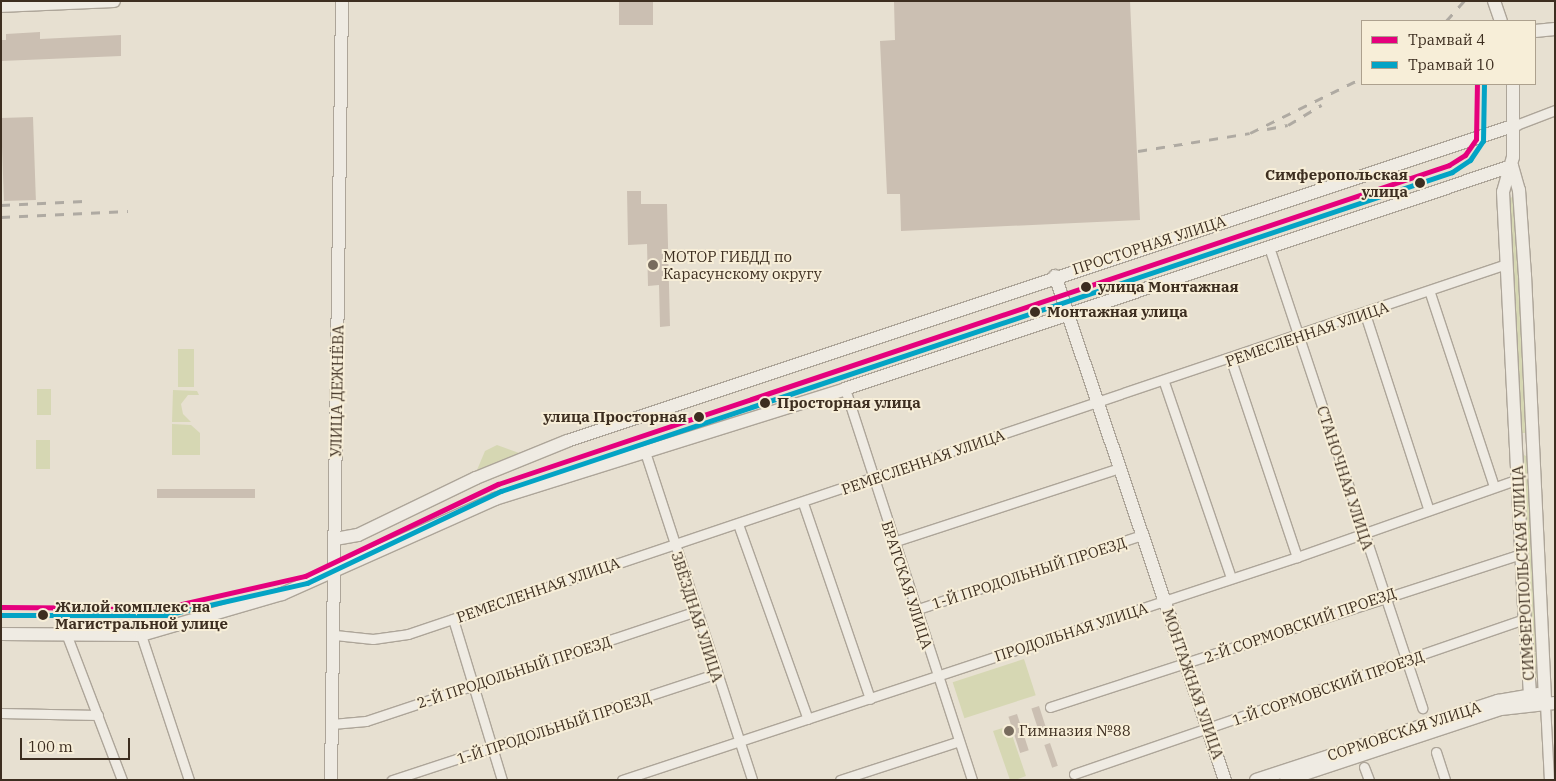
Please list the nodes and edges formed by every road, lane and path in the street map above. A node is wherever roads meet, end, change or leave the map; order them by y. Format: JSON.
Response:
{"nodes":[{"id":1,"x":86,"y":1,"type":"edge"},
{"id":2,"x":114,"y":1,"type":"edge"},
{"id":3,"x":342,"y":1,"type":"edge"},
{"id":4,"x":1494,"y":1,"type":"edge"},
{"id":5,"x":1,"y":6,"type":"edge"},
{"id":6,"x":1501,"y":20,"type":"edge"},
{"id":7,"x":1555,"y":29,"type":"edge"},
{"id":8,"x":1536,"y":31,"type":"edge"},
{"id":9,"x":1512,"y":85,"type":"edge"},
{"id":10,"x":1555,"y":110,"type":"edge"},
{"id":11,"x":1516,"y":125,"type":"junction"},
{"id":12,"x":1512,"y":166,"type":"junction"},
{"id":13,"x":1269,"y":248,"type":"junction"},
{"id":14,"x":1506,"y":264,"type":"junction"},
{"id":15,"x":1055,"y":276,"type":"junction"},
{"id":16,"x":1430,"y":293,"type":"junction"},
{"id":17,"x":1067,"y":312,"type":"junction"},
{"id":18,"x":1365,"y":314,"type":"junction"},
{"id":19,"x":1298,"y":336,"type":"junction"},
{"id":20,"x":1231,"y":360,"type":"junction"},
{"id":21,"x":1164,"y":382,"type":"junction"},
{"id":22,"x":845,"y":389,"type":"junction"},
{"id":23,"x":1098,"y":403,"type":"junction"},
{"id":24,"x":1533,"y":446,"type":"junction"},
{"id":25,"x":1516,"y":447,"type":"junction"},
{"id":26,"x":645,"y":452,"type":"junction"},
{"id":27,"x":1120,"y":468,"type":"junction"},
{"id":28,"x":873,"y":479,"type":"junction"},
{"id":29,"x":1518,"y":479,"type":"junction"},
{"id":30,"x":1494,"y":487,"type":"junction"},
{"id":31,"x":803,"y":503,"type":"junction"},
{"id":32,"x":1428,"y":508,"type":"junction"},
{"id":33,"x":738,"y":524,"type":"junction"},
{"id":34,"x":1363,"y":533,"type":"junction"},
{"id":35,"x":1142,"y":535,"type":"junction"},
{"id":36,"x":335,"y":539,"type":"junction"},
{"id":37,"x":893,"y":542,"type":"junction"},
{"id":38,"x":673,"y":544,"type":"junction"},
{"id":39,"x":1522,"y":554,"type":"junction"},
{"id":40,"x":1296,"y":557,"type":"junction"},
{"id":41,"x":335,"y":572,"type":"junction"},
{"id":42,"x":1232,"y":578,"type":"junction"},
{"id":43,"x":1386,"y":596,"type":"junction"},
{"id":44,"x":1164,"y":600,"type":"junction"},
{"id":45,"x":916,"y":610,"type":"junction"},
{"id":46,"x":694,"y":612,"type":"junction"},
{"id":47,"x":453,"y":619,"type":"junction"},
{"id":48,"x":1525,"y":619,"type":"junction"},
{"id":49,"x":1,"y":634,"type":"edge"},
{"id":50,"x":141,"y":635,"type":"junction"},
{"id":51,"x":335,"y":635,"type":"junction"},
{"id":52,"x":68,"y":636,"type":"junction"},
{"id":53,"x":1408,"y":661,"type":"junction"},
{"id":54,"x":1186,"y":664,"type":"junction"},
{"id":55,"x":715,"y":674,"type":"junction"},
{"id":56,"x":938,"y":676,"type":"junction"},
{"id":57,"x":475,"y":685,"type":"junction"},
{"id":58,"x":1530,"y":695,"type":"junction"},
{"id":59,"x":1550,"y":698,"type":"edge"},
{"id":60,"x":870,"y":699,"type":"junction"},
{"id":61,"x":1050,"y":706,"type":"dead end"},
{"id":62,"x":1422,"y":708,"type":"dead end"},
{"id":63,"x":1,"y":713,"type":"edge"},
{"id":64,"x":98,"y":714,"type":"junction"},
{"id":65,"x":808,"y":719,"type":"junction"},
{"id":66,"x":332,"y":724,"type":"junction"},
{"id":67,"x":1208,"y":729,"type":"junction"},
{"id":68,"x":959,"y":740,"type":"junction"},
{"id":69,"x":740,"y":741,"type":"junction"},
{"id":70,"x":492,"y":750,"type":"junction"},
{"id":71,"x":1436,"y":752,"type":"dead end"},
{"id":72,"x":1364,"y":767,"type":"dead end"},
{"id":73,"x":1074,"y":774,"type":"dead end"},
{"id":74,"x":122,"y":780,"type":"edge"},
{"id":75,"x":189,"y":780,"type":"edge"},
{"id":76,"x":331,"y":780,"type":"edge"},
{"id":77,"x":392,"y":780,"type":"edge"},
{"id":78,"x":502,"y":780,"type":"edge"},
{"id":79,"x":622,"y":780,"type":"edge"},
{"id":80,"x":752,"y":780,"type":"edge"},
{"id":81,"x":840,"y":780,"type":"edge"},
{"id":82,"x":972,"y":780,"type":"edge"},
{"id":83,"x":1225,"y":780,"type":"edge"},
{"id":84,"x":1256,"y":780,"type":"edge"},
{"id":85,"x":1286,"y":780,"type":"edge"},
{"id":86,"x":1369,"y":780,"type":"edge"},
{"id":87,"x":1445,"y":780,"type":"edge"},
{"id":88,"x":1549,"y":780,"type":"edge"}],
"edges":[{"from":1,"to":5,"type":"street"},
{"from":2,"to":5,"type":"street"},
{"from":3,"to":36,"type":"street","name":"УЛИЦА ДЕЖНЁВА"},
{"from":4,"to":6,"type":"street"},
{"from":7,"to":8,"type":"street"},
{"from":9,"to":11,"type":"street","name":"СИМФЕРОПОЛЬСКАЯ УЛИЦА"},
{"from":10,"to":11,"type":"street"},
{"from":11,"to":12,"type":"street","name":"СИМФЕРОПОЛЬСКАЯ УЛИЦА"},
{"from":11,"to":15,"type":"street","name":"ПРОСТОРНАЯ УЛИЦА"},
{"from":12,"to":13,"type":"street"},
{"from":12,"to":14,"type":"street","name":"СИМФЕРОПОЛЬСКАЯ УЛИЦА"},
{"from":12,"to":24,"type":"street","name":"СИМФЕРОПОЛЬСКАЯ УЛИЦА"},
{"from":13,"to":17,"type":"street"},
{"from":13,"to":19,"type":"street","name":"СТАНОЧНАЯ УЛИЦА"},
{"from":14,"to":16,"type":"street","name":"РЕМЕСЛЕННАЯ УЛИЦА"},
{"from":14,"to":25,"type":"street","name":"СИМФЕРОПОЛЬСКАЯ УЛИЦА"},
{"from":15,"to":17,"type":"street","name":"МОНТАЖНАЯ УЛИЦА"},
{"from":15,"to":36,"type":"street","name":"ПРОСТОРНАЯ УЛИЦА"},
{"from":16,"to":18,"type":"street","name":"РЕМЕСЛЕННАЯ УЛИЦА"},
{"from":16,"to":30,"type":"street"},
{"from":17,"to":22,"type":"street"},
{"from":17,"to":23,"type":"street","name":"МОНТАЖНАЯ УЛИЦА"},
{"from":18,"to":19,"type":"street","name":"РЕМЕСЛЕННАЯ УЛИЦА"},
{"from":18,"to":32,"type":"street"},
{"from":19,"to":20,"type":"street","name":"РЕМЕСЛЕННАЯ УЛИЦА"},
{"from":19,"to":34,"type":"street","name":"СТАНОЧНАЯ УЛИЦА"},
{"from":20,"to":21,"type":"street","name":"РЕМЕСЛЕННАЯ УЛИЦА"},
{"from":20,"to":40,"type":"street"},
{"from":21,"to":23,"type":"street","name":"РЕМЕСЛЕННАЯ УЛИЦА"},
{"from":21,"to":42,"type":"street"},
{"from":22,"to":26,"type":"street"},
{"from":22,"to":28,"type":"street","name":"БРАТСКАЯ УЛИЦА"},
{"from":23,"to":27,"type":"street","name":"МОНТАЖНАЯ УЛИЦА"},
{"from":23,"to":28,"type":"street","name":"РЕМЕСЛЕННАЯ УЛИЦА"},
{"from":24,"to":25,"type":"street"},
{"from":24,"to":59,"type":"street","name":"СИМФЕРОПОЛЬСКАЯ УЛИЦА"},
{"from":25,"to":29,"type":"street","name":"СИМФЕРОПОЛЬСКАЯ УЛИЦА"},
{"from":26,"to":38,"type":"street","name":"ЗВЁЗДНАЯ УЛИЦА"},
{"from":26,"to":41,"type":"street"},
{"from":27,"to":35,"type":"street","name":"МОНТАЖНАЯ УЛИЦА"},
{"from":27,"to":37,"type":"street"},
{"from":28,"to":31,"type":"street","name":"РЕМЕСЛЕННАЯ УЛИЦА"},
{"from":28,"to":37,"type":"street","name":"БРАТСКАЯ УЛИЦА"},
{"from":29,"to":30,"type":"street","name":"ПРОДОЛЬНАЯ УЛИЦА"},
{"from":29,"to":39,"type":"street","name":"СИМФЕРОПОЛЬСКАЯ УЛИЦА"},
{"from":30,"to":32,"type":"street","name":"ПРОДОЛЬНАЯ УЛИЦА"},
{"from":31,"to":33,"type":"street","name":"РЕМЕСЛЕННАЯ УЛИЦА"},
{"from":31,"to":60,"type":"street"},
{"from":32,"to":34,"type":"street","name":"ПРОДОЛЬНАЯ УЛИЦА"},
{"from":33,"to":38,"type":"street","name":"РЕМЕСЛЕННАЯ УЛИЦА"},
{"from":33,"to":65,"type":"street"},
{"from":34,"to":40,"type":"street","name":"ПРОДОЛЬНАЯ УЛИЦА"},
{"from":34,"to":43,"type":"street","name":"СТАНОЧНАЯ УЛИЦА"},
{"from":35,"to":44,"type":"street","name":"МОНТАЖНАЯ УЛИЦА"},
{"from":35,"to":45,"type":"street","name":"1-Й ПРОДОЛЬНЫЙ ПРОЕЗД"},
{"from":36,"to":41,"type":"street","name":"УЛИЦА ДЕЖНЁВА"},
{"from":37,"to":45,"type":"street","name":"БРАТСКАЯ УЛИЦА"},
{"from":38,"to":46,"type":"street","name":"ЗВЁЗДНАЯ УЛИЦА"},
{"from":38,"to":47,"type":"street","name":"РЕМЕСЛЕННАЯ УЛИЦА"},
{"from":39,"to":43,"type":"street","name":"2-Й СОРМОВСКИЙ ПРОЕЗД"},
{"from":39,"to":48,"type":"street","name":"СИМФЕРОПОЛЬСКАЯ УЛИЦА"},
{"from":40,"to":42,"type":"street","name":"ПРОДОЛЬНАЯ УЛИЦА"},
{"from":41,"to":50,"type":"street"},
{"from":41,"to":51,"type":"street","name":"УЛИЦА ДЕЖНЁВА"},
{"from":42,"to":44,"type":"street","name":"ПРОДОЛЬНАЯ УЛИЦА"},
{"from":43,"to":53,"type":"street","name":"СТАНОЧНАЯ УЛИЦА"},
{"from":43,"to":54,"type":"street","name":"2-Й СОРМОВСКИЙ ПРОЕЗД"},
{"from":44,"to":54,"type":"street","name":"МОНТАЖНАЯ УЛИЦА"},
{"from":44,"to":56,"type":"street","name":"ПРОДОЛЬНАЯ УЛИЦА"},
{"from":45,"to":56,"type":"street","name":"БРАТСКАЯ УЛИЦА"},
{"from":46,"to":55,"type":"street","name":"ЗВЁЗДНАЯ УЛИЦА"},
{"from":46,"to":57,"type":"street","name":"2-Й ПРОДОЛЬНЫЙ ПРОЕЗД"},
{"from":47,"to":51,"type":"street","name":"РЕМЕСЛЕННАЯ УЛИЦА"},
{"from":47,"to":57,"type":"street"},
{"from":48,"to":53,"type":"street","name":"1-Й СОРМОВСКИЙ ПРОЕЗД"},
{"from":48,"to":58,"type":"street","name":"СИМФЕРОПОЛЬСКАЯ УЛИЦА"},
{"from":49,"to":52,"type":"street"},
{"from":50,"to":52,"type":"street"},
{"from":50,"to":75,"type":"street"},
{"from":51,"to":66,"type":"street","name":"УЛИЦА ДЕЖНЁВА"},
{"from":52,"to":64,"type":"street"},
{"from":53,"to":62,"type":"street","name":"СТАНОЧНАЯ УЛИЦА"},
{"from":53,"to":67,"type":"street","name":"1-Й СОРМОВСКИЙ ПРОЕЗД"},
{"from":54,"to":61,"type":"street","name":"2-Й СОРМОВСКИЙ ПРОЕЗД"},
{"from":54,"to":67,"type":"street","name":"МОНТАЖНАЯ УЛИЦА"},
{"from":55,"to":69,"type":"street","name":"ЗВЁЗДНАЯ УЛИЦА"},
{"from":55,"to":70,"type":"street","name":"1-Й ПРОДОЛЬНЫЙ ПРОЕЗД"},
{"from":56,"to":60,"type":"street","name":"ПРОДОЛЬНАЯ УЛИЦА"},
{"from":56,"to":68,"type":"street","name":"БРАТСКАЯ УЛИЦА"},
{"from":57,"to":66,"type":"street","name":"2-Й ПРОДОЛЬНЫЙ ПРОЕЗД"},
{"from":57,"to":70,"type":"street"},
{"from":58,"to":59,"type":"street","name":"СОРМОВСКАЯ УЛИЦА"},
{"from":58,"to":84,"type":"street","name":"СОРМОВСКАЯ УЛИЦА"},
{"from":59,"to":85,"type":"street","name":"СОРМОВСКАЯ УЛИЦА"},
{"from":59,"to":88,"type":"street","name":"СИМФЕРОПОЛЬСКАЯ УЛИЦА"},
{"from":60,"to":65,"type":"street","name":"ПРОДОЛЬНАЯ УЛИЦА"},
{"from":63,"to":64,"type":"street"},
{"from":64,"to":74,"type":"street"},
{"from":65,"to":69,"type":"street","name":"ПРОДОЛЬНАЯ УЛИЦА"},
{"from":66,"to":76,"type":"street","name":"УЛИЦА ДЕЖНЁВА"},
{"from":67,"to":73,"type":"street","name":"1-Й СОРМОВСКИЙ ПРОЕЗД"},
{"from":67,"to":83,"type":"street","name":"МОНТАЖНАЯ УЛИЦА"},
{"from":68,"to":81,"type":"street"},
{"from":68,"to":82,"type":"street","name":"БРАТСКАЯ УЛИЦА"},
{"from":69,"to":79,"type":"street","name":"ПРОДОЛЬНАЯ УЛИЦА"},
{"from":69,"to":80,"type":"street","name":"ЗВЁЗДНАЯ УЛИЦА"},
{"from":70,"to":77,"type":"street","name":"1-Й ПРОДОЛЬНЫЙ ПРОЕЗД"},
{"from":70,"to":78,"type":"street"},
{"from":71,"to":87,"type":"street"},
{"from":72,"to":86,"type":"street"}]}
